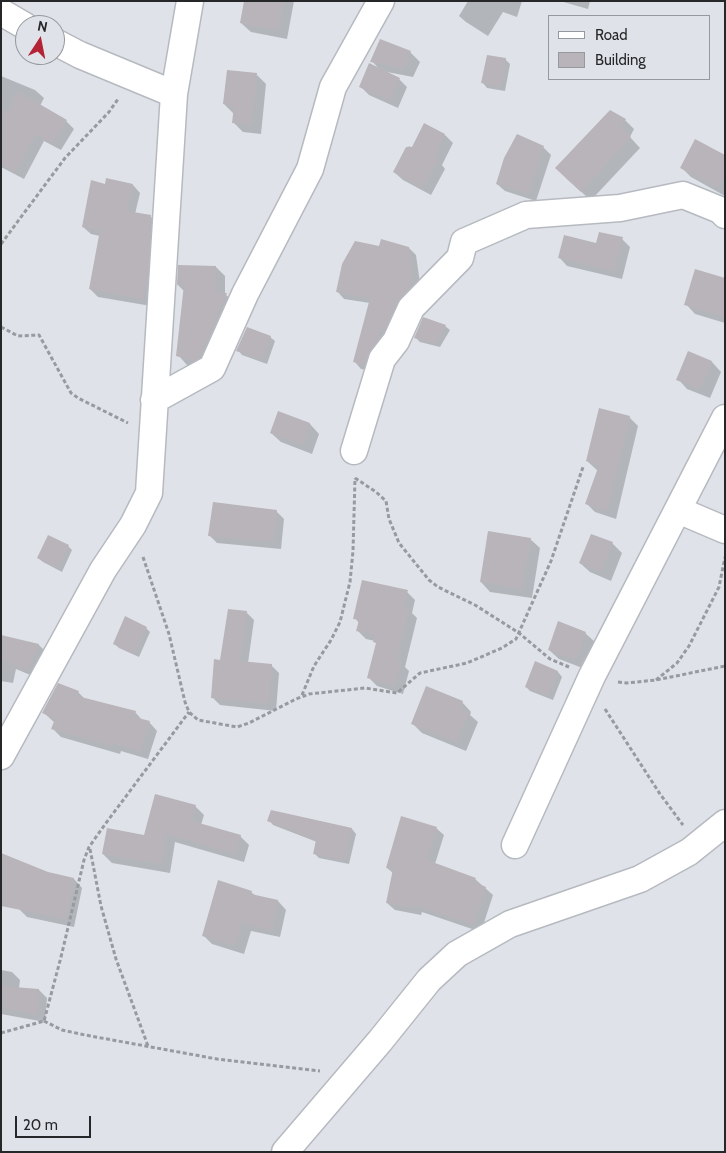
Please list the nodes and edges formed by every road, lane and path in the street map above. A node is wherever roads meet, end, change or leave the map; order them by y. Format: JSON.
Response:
{"nodes":[{"id":1,"x":190,"y":1,"type":"edge"},
{"id":2,"x":381,"y":1,"type":"edge"},
{"id":3,"x":1,"y":12,"type":"edge"},
{"id":4,"x":15,"y":20,"type":"edge"},
{"id":5,"x":65,"y":47,"type":"edge"},
{"id":6,"x":134,"y":78,"type":"junction"},
{"id":7,"x":174,"y":94,"type":"junction"},
{"id":8,"x":725,"y":215,"type":"edge"},
{"id":9,"x":1,"y":244,"type":"edge"},
{"id":10,"x":1,"y":327,"type":"edge"},
{"id":11,"x":154,"y":400,"type":"junction"},
{"id":12,"x":725,"y":418,"type":"edge"},
{"id":13,"x":154,"y":436,"type":"junction"},
{"id":14,"x":354,"y":451,"type":"joint"},
{"id":15,"x":583,"y":467,"type":"dead end"},
{"id":16,"x":354,"y":478,"type":"junction"},
{"id":17,"x":678,"y":510,"type":"junction"},
{"id":18,"x":133,"y":526,"type":"junction"},
{"id":19,"x":725,"y":530,"type":"edge"},
{"id":20,"x":725,"y":557,"type":"edge"},
{"id":21,"x":519,"y":633,"type":"junction"},
{"id":22,"x":592,"y":676,"type":"junction"},
{"id":23,"x":656,"y":680,"type":"dead end"},
{"id":24,"x":302,"y":696,"type":"junction"},
{"id":25,"x":189,"y":712,"type":"junction"},
{"id":26,"x":1,"y":756,"type":"edge"},
{"id":27,"x":725,"y":822,"type":"edge"},
{"id":28,"x":699,"y":844,"type":"junction"},
{"id":29,"x":515,"y":845,"type":"dead end"},
{"id":30,"x":90,"y":848,"type":"junction"},
{"id":31,"x":44,"y":1020,"type":"junction"},
{"id":32,"x":1,"y":1033,"type":"edge"},
{"id":33,"x":148,"y":1047,"type":"junction"},
{"id":34,"x":352,"y":1074,"type":"junction"},
{"id":35,"x":285,"y":1152,"type":"edge"}],
"edges":[{"from":1,"to":7,"type":"street"},
{"from":2,"to":11,"type":"street"},
{"from":3,"to":4,"type":"street"},
{"from":5,"to":6,"type":"street"},
{"from":6,"to":7,"type":"street"},
{"from":6,"to":9,"type":"path"},
{"from":7,"to":11,"type":"street"},
{"from":8,"to":14,"type":"street"},
{"from":10,"to":13,"type":"path"},
{"from":11,"to":13,"type":"street"},
{"from":12,"to":17,"type":"street"},
{"from":13,"to":18,"type":"street"},
{"from":14,"to":16,"type":"path"},
{"from":15,"to":21,"type":"path"},
{"from":16,"to":21,"type":"path"},
{"from":16,"to":24,"type":"path"},
{"from":17,"to":19,"type":"street"},
{"from":17,"to":22,"type":"street"},
{"from":18,"to":25,"type":"path"},
{"from":18,"to":26,"type":"street"},
{"from":20,"to":23,"type":"path"},
{"from":21,"to":24,"type":"path"},
{"from":22,"to":28,"type":"path"},
{"from":22,"to":29,"type":"street"},
{"from":24,"to":25,"type":"path"},
{"from":25,"to":30,"type":"path"},
{"from":27,"to":28,"type":"street"},
{"from":28,"to":34,"type":"street"},
{"from":30,"to":31,"type":"path"},
{"from":30,"to":33,"type":"path"},
{"from":31,"to":32,"type":"path"},
{"from":31,"to":33,"type":"path"},
{"from":33,"to":34,"type":"path"},
{"from":34,"to":35,"type":"street"}]}
